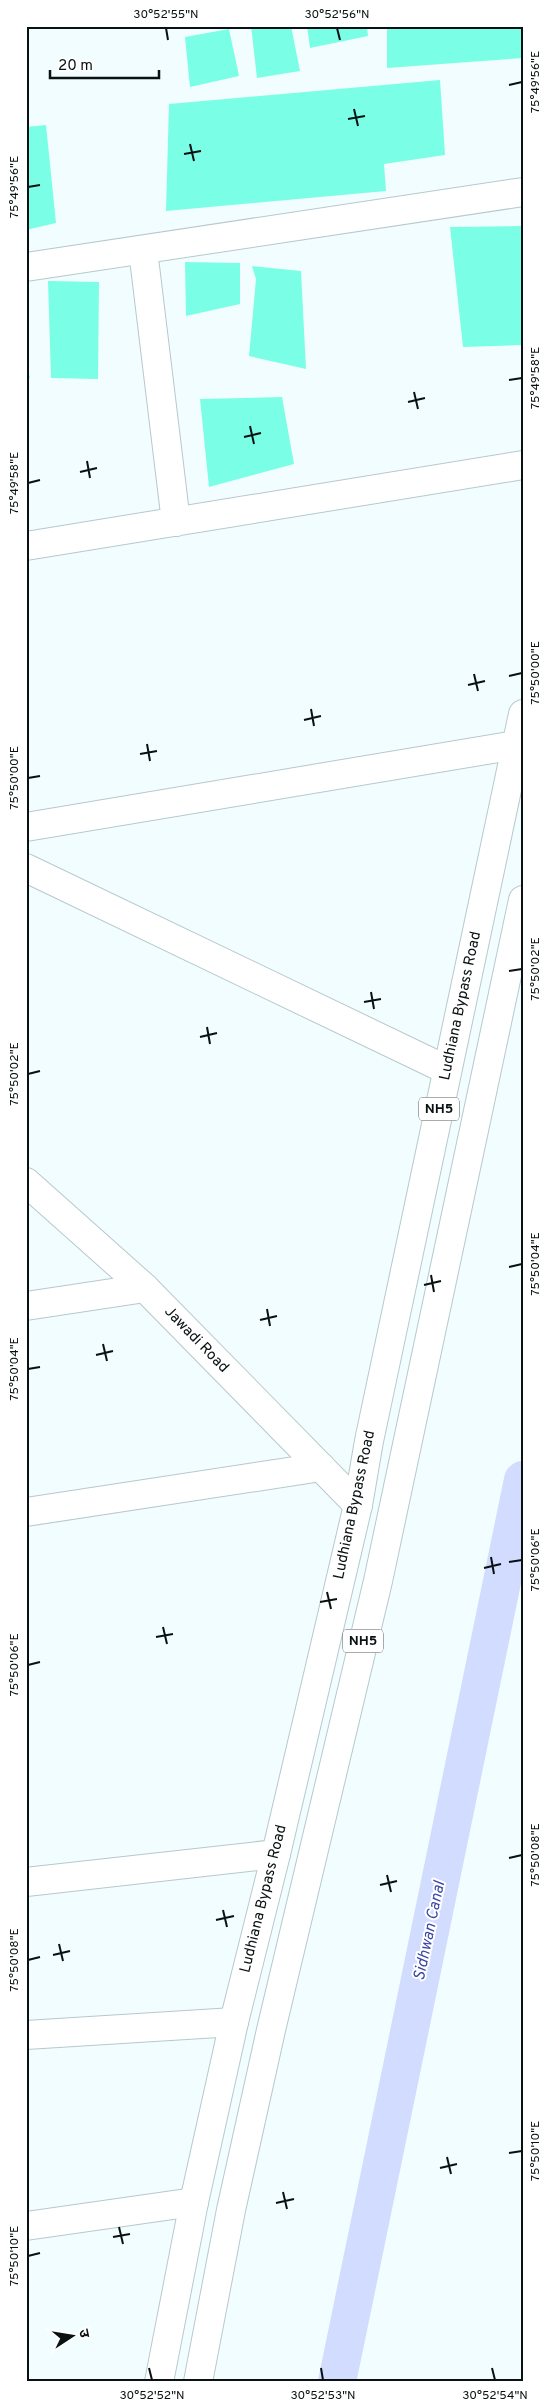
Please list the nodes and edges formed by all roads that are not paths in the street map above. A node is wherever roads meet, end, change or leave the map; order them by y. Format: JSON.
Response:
{"nodes":[{"id":1,"x":523,"y":192,"type":"edge"},
{"id":2,"x":143,"y":250,"type":"junction"},
{"id":3,"x":26,"y":267,"type":"edge"},
{"id":4,"x":523,"y":466,"type":"edge"},
{"id":5,"x":176,"y":522,"type":"junction"},
{"id":6,"x":26,"y":546,"type":"edge"},
{"id":7,"x":523,"y":714,"type":"edge"},
{"id":8,"x":516,"y":745,"type":"junction"},
{"id":9,"x":26,"y":827,"type":"edge"},
{"id":10,"x":26,"y":868,"type":"edge"},
{"id":11,"x":523,"y":900,"type":"edge"},
{"id":12,"x":447,"y":1070,"type":"junction"},
{"id":13,"x":26,"y":1182,"type":"edge"},
{"id":14,"x":145,"y":1288,"type":"junction"},
{"id":15,"x":26,"y":1306,"type":"edge"},
{"id":16,"x":321,"y":1467,"type":"junction"},
{"id":17,"x":358,"y":1505,"type":"junction"},
{"id":18,"x":26,"y":1512,"type":"edge"},
{"id":19,"x":276,"y":1854,"type":"junction"},
{"id":20,"x":26,"y":1882,"type":"edge"},
{"id":21,"x":234,"y":2022,"type":"junction"},
{"id":22,"x":26,"y":2035,"type":"edge"},
{"id":23,"x":194,"y":2202,"type":"junction"},
{"id":24,"x":26,"y":2226,"type":"edge"},
{"id":25,"x":160,"y":2382,"type":"edge"},
{"id":26,"x":198,"y":2382,"type":"edge"}],
"edges":[{"from":1,"to":2,"type":"main road"},
{"from":2,"to":3,"type":"main road"},
{"from":2,"to":5,"type":"main road"},
{"from":4,"to":5,"type":"main road"},
{"from":5,"to":6,"type":"main road"},
{"from":7,"to":8,"type":"main road","name":"Ludhiana Bypass Road","number":"NH5"},
{"from":8,"to":9,"type":"main road"},
{"from":8,"to":12,"type":"main road","name":"Ludhiana Bypass Road","number":"NH5"},
{"from":10,"to":12,"type":"main road"},
{"from":11,"to":26,"type":"main road","number":"NH5"},
{"from":12,"to":17,"type":"main road","name":"Ludhiana Bypass Road","number":"NH5"},
{"from":13,"to":14,"type":"main road","name":"Jawadi Road"},
{"from":14,"to":15,"type":"main road"},
{"from":14,"to":16,"type":"main road","name":"Jawadi Road"},
{"from":16,"to":17,"type":"main road","name":"Jawadi Road"},
{"from":16,"to":18,"type":"main road"},
{"from":17,"to":19,"type":"main road","name":"Ludhiana Bypass Road","number":"NH5"},
{"from":19,"to":20,"type":"main road"},
{"from":19,"to":21,"type":"main road","name":"Ludhiana Bypass Road","number":"NH5"},
{"from":21,"to":22,"type":"main road"},
{"from":21,"to":23,"type":"main road","name":"Ludhiana Bypass Road","number":"NH5"},
{"from":23,"to":24,"type":"main road"},
{"from":23,"to":25,"type":"main road","name":"Ludhiana Bypass Road","number":"NH5"}]}
